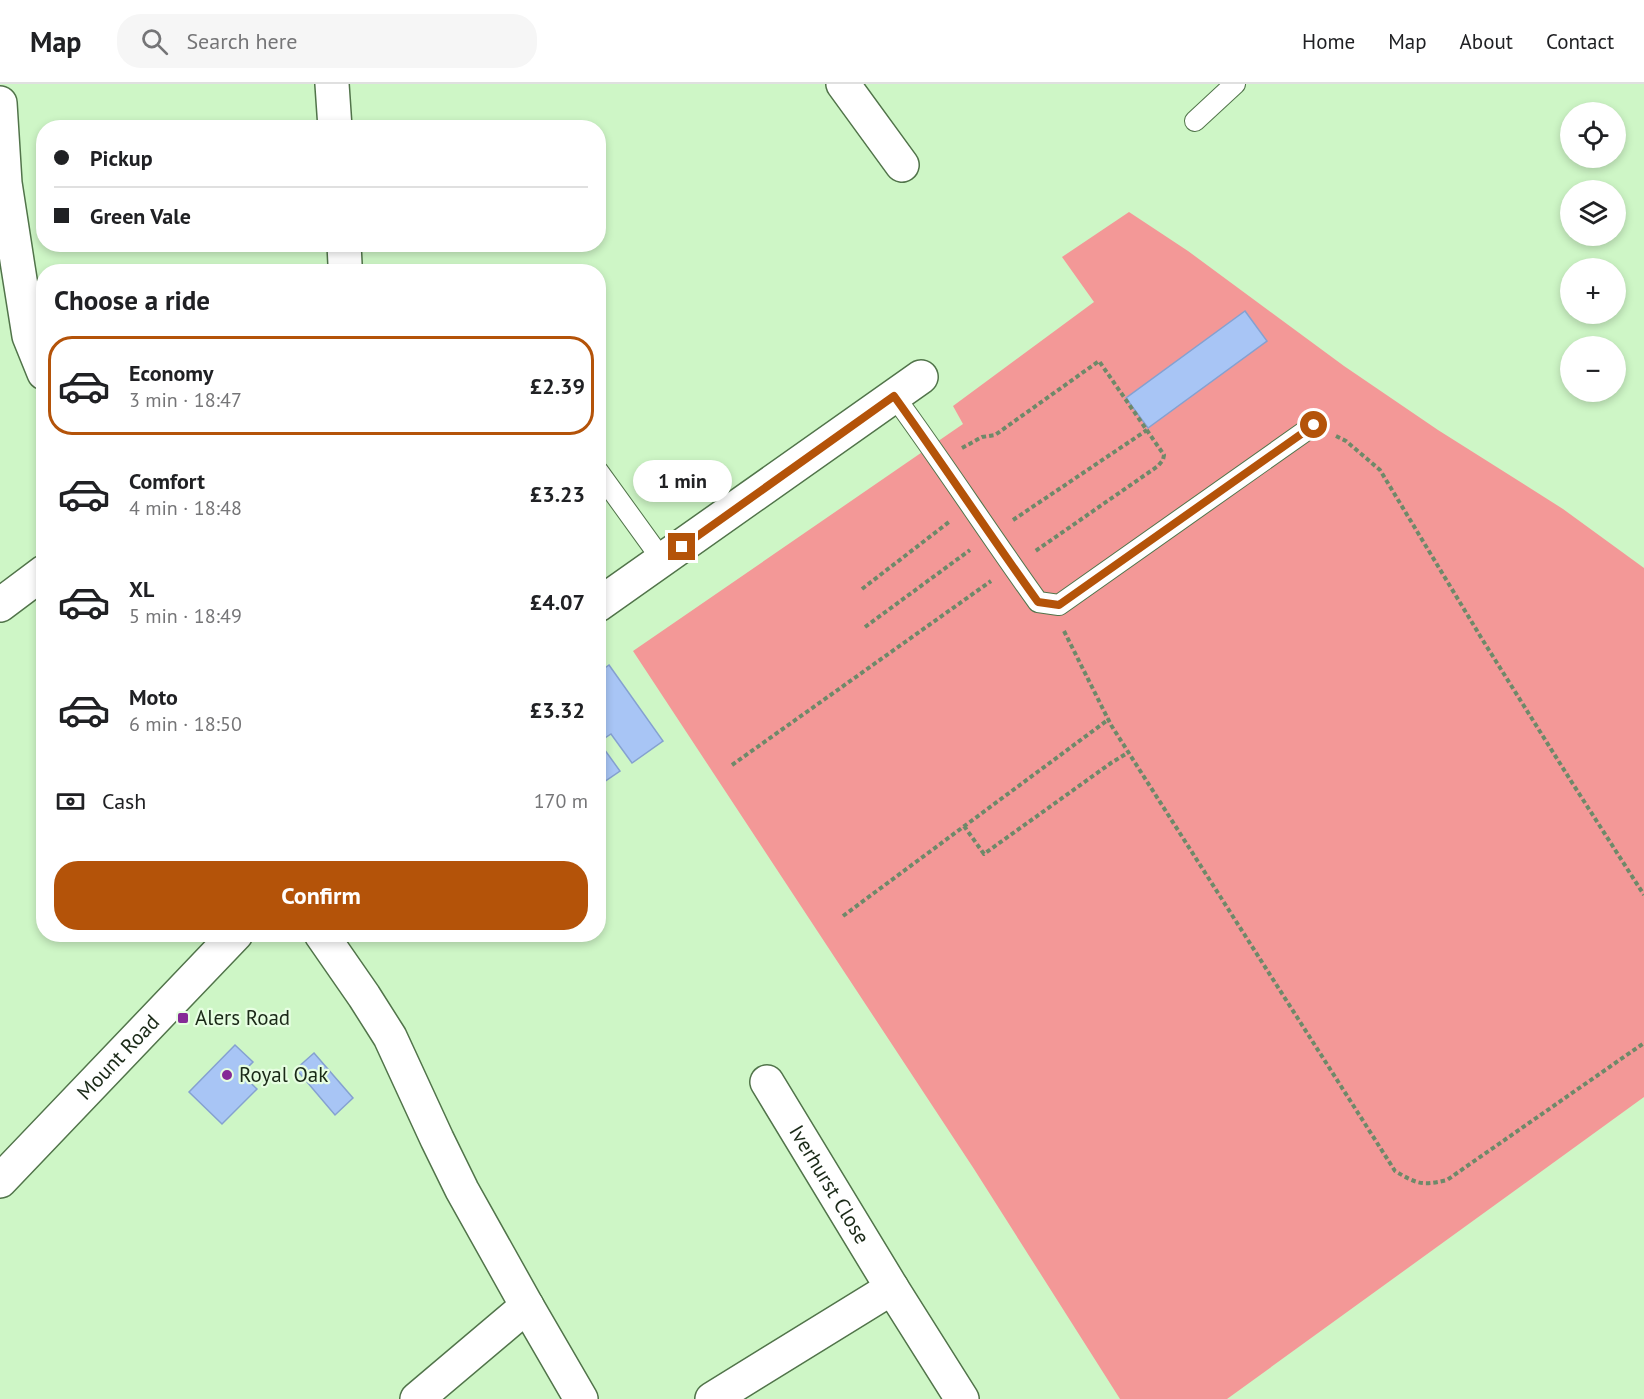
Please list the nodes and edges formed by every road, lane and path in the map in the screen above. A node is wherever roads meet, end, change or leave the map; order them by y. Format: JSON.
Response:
{"nodes":[{"id":1,"x":332,"y":84,"type":"edge"},
{"id":2,"x":843,"y":84,"type":"edge"},
{"id":3,"x":1235,"y":84,"type":"edge"},
{"id":4,"x":0,"y":103,"type":"edge"},
{"id":5,"x":334,"y":120,"type":"edge"},
{"id":6,"x":1195,"y":121,"type":"dead end"},
{"id":7,"x":902,"y":165,"type":"dead end"},
{"id":8,"x":36,"y":353,"type":"edge"},
{"id":9,"x":921,"y":377,"type":"dead end"},
{"id":10,"x":894,"y":396,"type":"junction"},
{"id":11,"x":1314,"y":425,"type":"joint"},
{"id":12,"x":1147,"y":430,"type":"junction"},
{"id":13,"x":941,"y":461,"type":"junction"},
{"id":14,"x":606,"y":482,"type":"edge"},
{"id":15,"x":970,"y":505,"type":"junction"},
{"id":16,"x":990,"y":535,"type":"junction"},
{"id":17,"x":663,"y":561,"type":"junction"},
{"id":18,"x":1012,"y":566,"type":"junction"},
{"id":19,"x":36,"y":578,"type":"edge"},
{"id":20,"x":862,"y":589,"type":"dead end"},
{"id":21,"x":606,"y":600,"type":"edge"},
{"id":22,"x":1050,"y":604,"type":"junction"},
{"id":23,"x":0,"y":605,"type":"edge"},
{"id":24,"x":865,"y":627,"type":"dead end"},
{"id":25,"x":1109,"y":720,"type":"junction"},
{"id":26,"x":1129,"y":752,"type":"junction"},
{"id":27,"x":732,"y":765,"type":"dead end"},
{"id":28,"x":964,"y":826,"type":"junction"},
{"id":29,"x":1644,"y":895,"type":"edge"},
{"id":30,"x":843,"y":916,"type":"dead end"},
{"id":31,"x":228,"y":942,"type":"edge"},
{"id":32,"x":327,"y":942,"type":"edge"},
{"id":33,"x":1644,"y":1042,"type":"edge"},
{"id":34,"x":767,"y":1082,"type":"dead end"},
{"id":35,"x":0,"y":1181,"type":"edge"},
{"id":36,"x":892,"y":1288,"type":"junction"},
{"id":37,"x":527,"y":1306,"type":"junction"},
{"id":38,"x":417,"y":1399,"type":"edge"},
{"id":39,"x":581,"y":1399,"type":"edge"},
{"id":40,"x":712,"y":1399,"type":"edge"},
{"id":41,"x":962,"y":1399,"type":"edge"}],
"edges":[{"from":1,"to":5,"type":"street"},
{"from":2,"to":7,"type":"street"},
{"from":3,"to":6,"type":"lane"},
{"from":4,"to":8,"type":"street"},
{"from":9,"to":10,"type":"street"},
{"from":10,"to":13,"type":"lane"},
{"from":10,"to":17,"type":"street"},
{"from":11,"to":22,"type":"lane"},
{"from":11,"to":29,"type":"path"},
{"from":12,"to":13,"type":"path"},
{"from":12,"to":16,"type":"path"},
{"from":12,"to":18,"type":"path"},
{"from":13,"to":15,"type":"lane"},
{"from":14,"to":17,"type":"lane"},
{"from":15,"to":16,"type":"lane"},
{"from":15,"to":20,"type":"path"},
{"from":16,"to":18,"type":"lane"},
{"from":16,"to":24,"type":"path"},
{"from":17,"to":21,"type":"street"},
{"from":18,"to":22,"type":"lane"},
{"from":18,"to":27,"type":"path"},
{"from":19,"to":23,"type":"street"},
{"from":22,"to":25,"type":"path"},
{"from":25,"to":26,"type":"path"},
{"from":25,"to":28,"type":"path"},
{"from":26,"to":28,"type":"path"},
{"from":26,"to":33,"type":"path"},
{"from":28,"to":30,"type":"path"},
{"from":31,"to":35,"type":"street","name":"Mount Road"},
{"from":32,"to":37,"type":"street"},
{"from":34,"to":36,"type":"street","name":"Iverhurst Close"},
{"from":36,"to":40,"type":"street"},
{"from":36,"to":41,"type":"street","name":"Iverhurst Close"},
{"from":37,"to":38,"type":"street"},
{"from":37,"to":39,"type":"street"}]}
